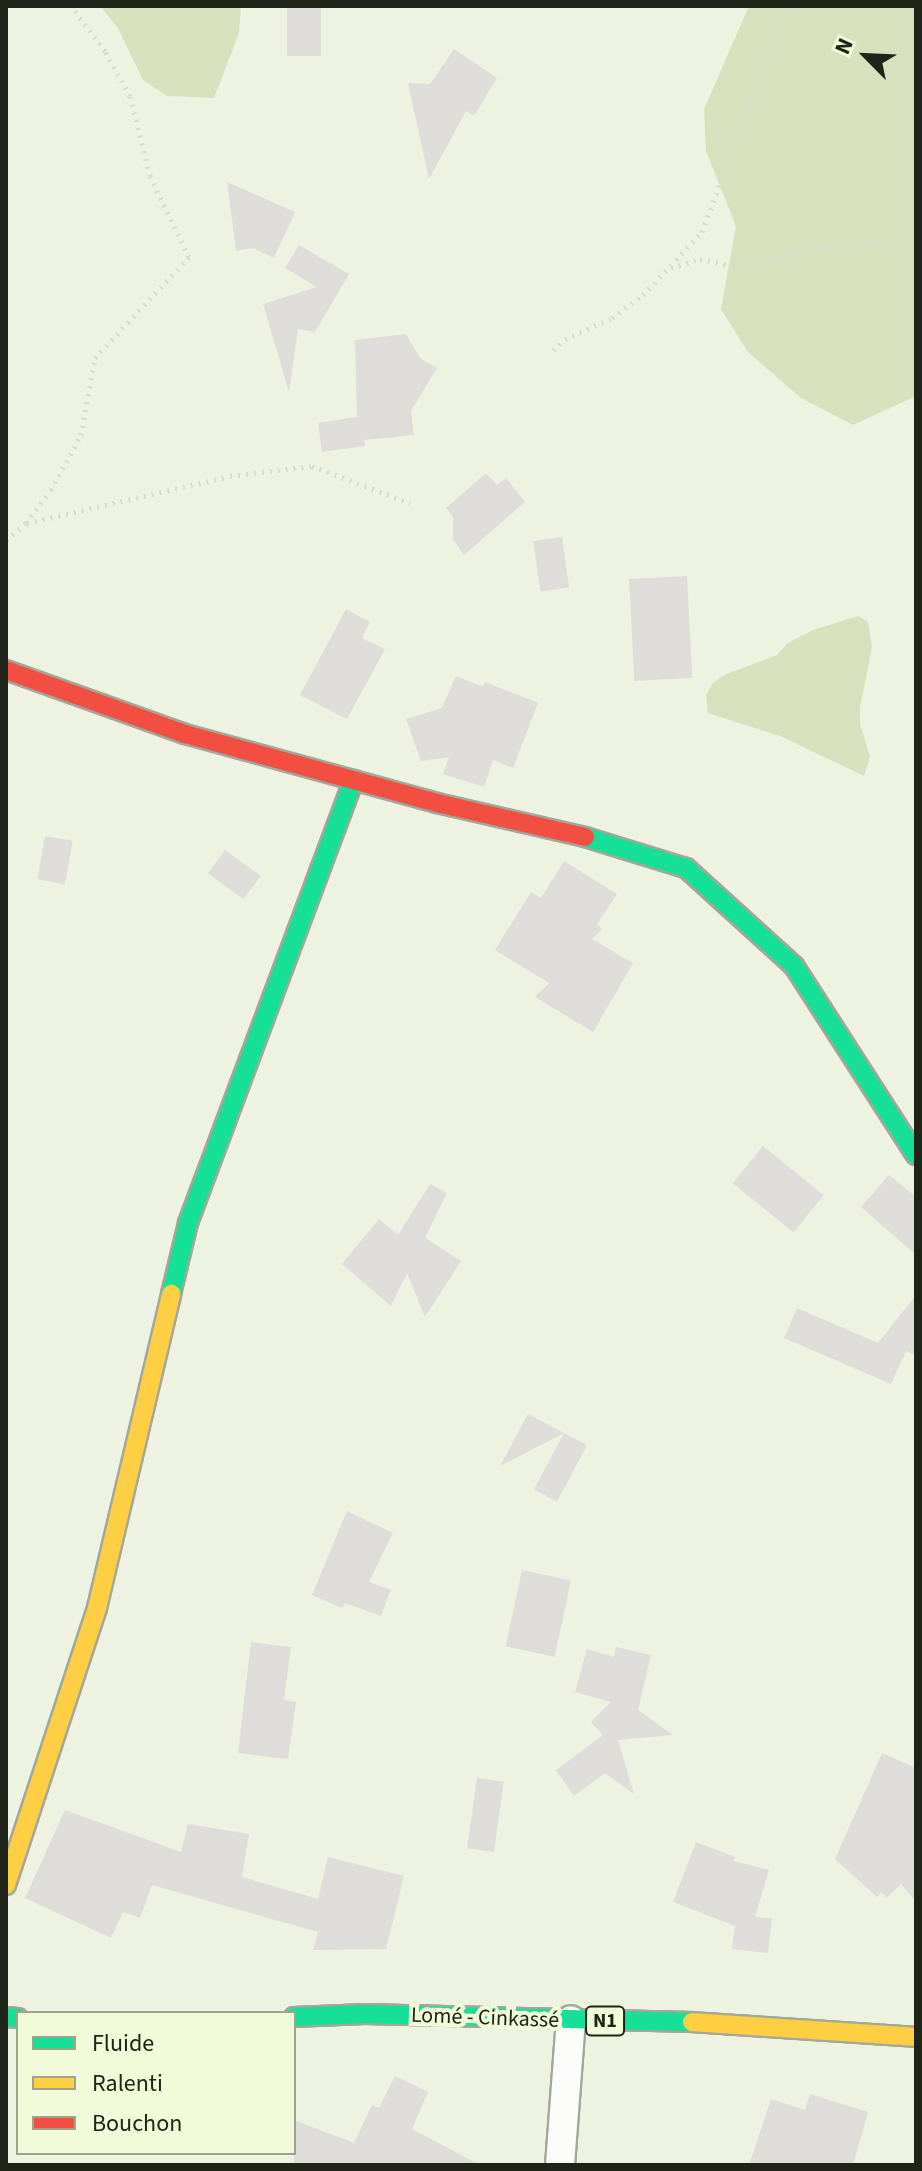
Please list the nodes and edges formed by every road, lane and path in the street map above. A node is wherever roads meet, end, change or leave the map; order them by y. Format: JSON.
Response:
{"nodes":[{"id":1,"x":71,"y":6,"type":"edge"},
{"id":2,"x":787,"y":6,"type":"edge"},
{"id":3,"x":916,"y":246,"type":"edge"},
{"id":4,"x":670,"y":268,"type":"junction"},
{"id":5,"x":553,"y":350,"type":"dead end"},
{"id":6,"x":410,"y":503,"type":"dead end"},
{"id":7,"x":26,"y":523,"type":"junction"},
{"id":8,"x":6,"y":540,"type":"edge"},
{"id":9,"x":6,"y":670,"type":"edge"},
{"id":10,"x":354,"y":780,"type":"junction"},
{"id":11,"x":916,"y":1155,"type":"edge"},
{"id":12,"x":6,"y":1885,"type":"edge"},
{"id":13,"x":296,"y":2017,"type":"edge"},
{"id":14,"x":571,"y":2020,"type":"junction"},
{"id":15,"x":916,"y":2037,"type":"edge"},
{"id":16,"x":560,"y":2165,"type":"edge"}],
"edges":[{"from":1,"to":7,"type":"path"},
{"from":2,"to":4,"type":"path"},
{"from":3,"to":4,"type":"path"},
{"from":4,"to":5,"type":"path"},
{"from":6,"to":7,"type":"path"},
{"from":7,"to":8,"type":"path"},
{"from":9,"to":10,"type":"main road"},
{"from":10,"to":11,"type":"main road"},
{"from":10,"to":12,"type":"main road"},
{"from":13,"to":14,"type":"main road","name":"Lomé - Cinkassé","number":"N1"},
{"from":14,"to":15,"type":"main road","name":"Lomé - Cinkassé","number":"N1"},
{"from":14,"to":16,"type":"street"}]}
